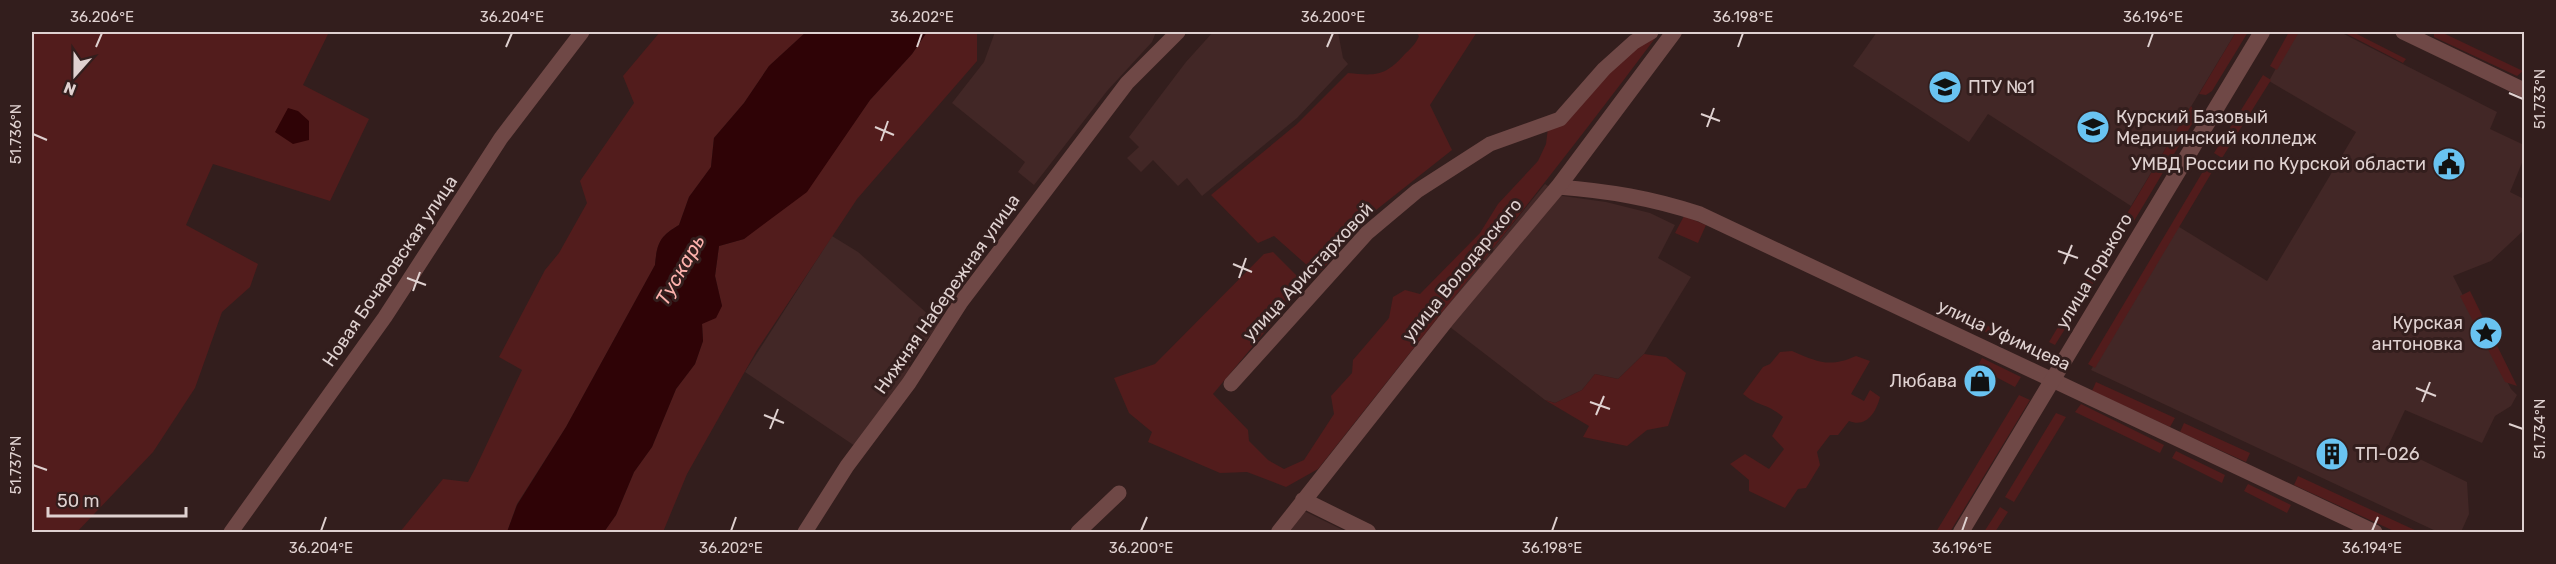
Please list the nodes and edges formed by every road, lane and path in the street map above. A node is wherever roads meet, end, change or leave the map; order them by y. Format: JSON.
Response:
{"nodes":[{"id":1,"x":582,"y":32,"type":"edge"},
{"id":2,"x":1178,"y":32,"type":"edge"},
{"id":3,"x":1651,"y":32,"type":"edge"},
{"id":4,"x":1674,"y":32,"type":"edge"},
{"id":5,"x":2262,"y":32,"type":"edge"},
{"id":6,"x":2403,"y":32,"type":"edge"},
{"id":7,"x":2524,"y":90,"type":"edge"},
{"id":8,"x":1558,"y":186,"type":"junction"},
{"id":9,"x":2053,"y":379,"type":"junction"},
{"id":10,"x":1231,"y":384,"type":"dead end"},
{"id":11,"x":1119,"y":493,"type":"dead end"},
{"id":12,"x":1303,"y":500,"type":"junction"},
{"id":13,"x":231,"y":532,"type":"edge"},
{"id":14,"x":805,"y":532,"type":"edge"},
{"id":15,"x":1078,"y":532,"type":"edge"},
{"id":16,"x":1279,"y":532,"type":"edge"},
{"id":17,"x":1368,"y":532,"type":"edge"},
{"id":18,"x":1961,"y":532,"type":"edge"},
{"id":19,"x":2375,"y":532,"type":"edge"}],
"edges":[{"from":1,"to":13,"type":"street","name":"Новая Бочаровская улица"},
{"from":2,"to":14,"type":"street","name":"Нижняя Набережная улица"},
{"from":3,"to":10,"type":"street","name":"улица Аристарховой"},
{"from":4,"to":8,"type":"street","name":"улица Володарского"},
{"from":5,"to":9,"type":"street","name":"улица Горького"},
{"from":6,"to":7,"type":"street"},
{"from":8,"to":9,"type":"street","name":"улица Уфимцева"},
{"from":8,"to":12,"type":"street","name":"улица Володарского"},
{"from":9,"to":18,"type":"street","name":"улица Горького"},
{"from":9,"to":19,"type":"street","name":"улица Уфимцева"},
{"from":11,"to":15,"type":"street"},
{"from":12,"to":16,"type":"street","name":"улица Володарского"},
{"from":12,"to":17,"type":"street"}]}
